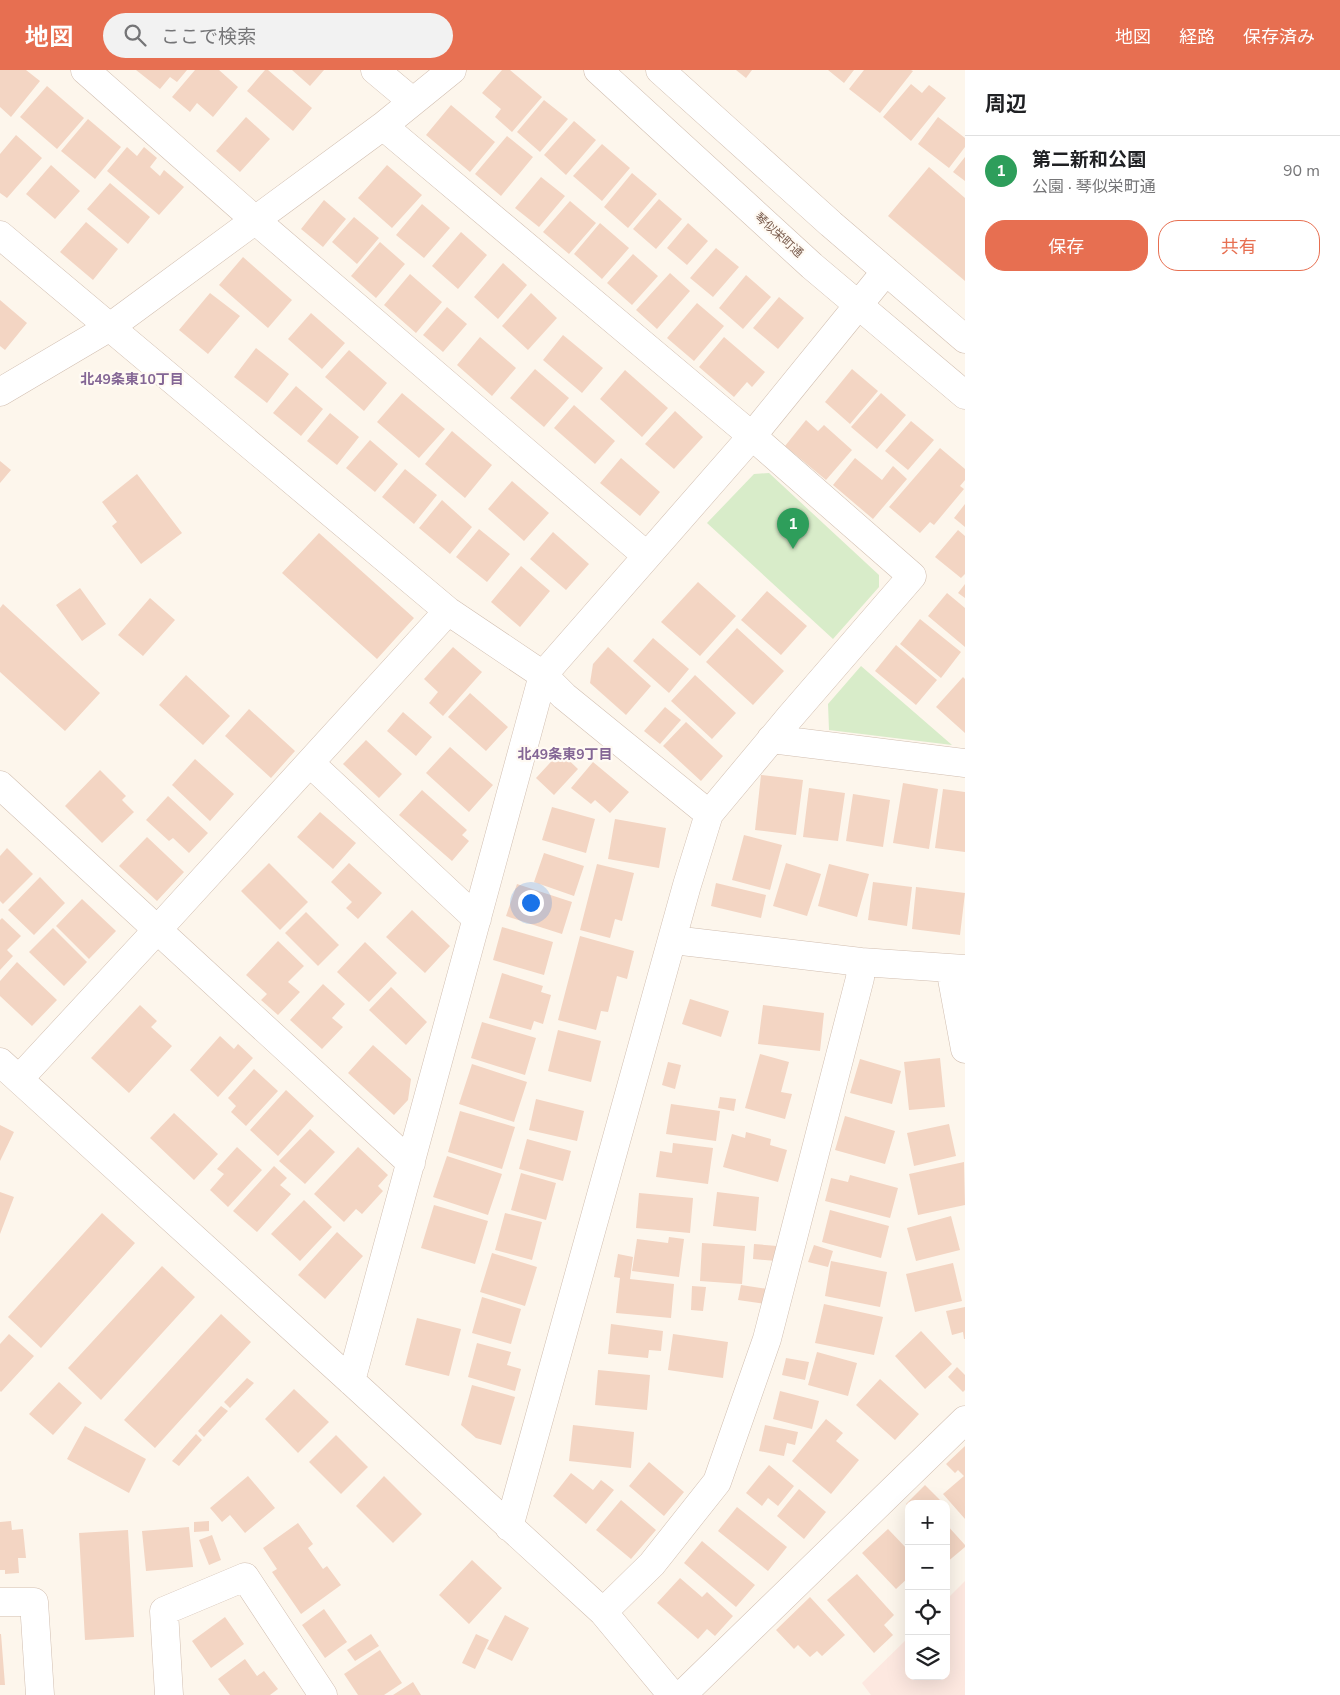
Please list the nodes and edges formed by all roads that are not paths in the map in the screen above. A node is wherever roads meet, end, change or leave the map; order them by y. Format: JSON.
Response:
{"nodes":[{"id":1,"x":85,"y":70,"type":"edge"},
{"id":2,"x":375,"y":70,"type":"edge"},
{"id":3,"x":452,"y":70,"type":"edge"},
{"id":4,"x":598,"y":70,"type":"edge"},
{"id":5,"x":660,"y":70,"type":"edge"},
{"id":6,"x":412,"y":102,"type":"junction"},
{"id":7,"x":382,"y":126,"type":"junction"},
{"id":8,"x":254,"y":219,"type":"junction"},
{"id":9,"x":0,"y":235,"type":"edge"},
{"id":10,"x":886,"y":271,"type":"junction"},
{"id":11,"x":858,"y":305,"type":"junction"},
{"id":12,"x":110,"y":327,"type":"junction"},
{"id":13,"x":965,"y":339,"type":"edge"},
{"id":14,"x":0,"y":392,"type":"edge"},
{"id":15,"x":965,"y":395,"type":"edge"},
{"id":16,"x":752,"y":436,"type":"junction"},
{"id":17,"x":647,"y":556,"type":"junction"},
{"id":18,"x":448,"y":611,"type":"junction"},
{"id":19,"x":543,"y":675,"type":"junction"},
{"id":20,"x":772,"y":739,"type":"junction"},
{"id":21,"x":310,"y":763,"type":"junction"},
{"id":22,"x":965,"y":763,"type":"edge"},
{"id":23,"x":0,"y":785,"type":"edge"},
{"id":24,"x":709,"y":814,"type":"junction"},
{"id":25,"x":477,"y":919,"type":"junction"},
{"id":26,"x":157,"y":930,"type":"junction"},
{"id":27,"x":673,"y":940,"type":"junction"},
{"id":28,"x":861,"y":962,"type":"junction"},
{"id":29,"x":958,"y":969,"type":"edge"},
{"id":30,"x":965,"y":1050,"type":"edge"},
{"id":31,"x":9,"y":1071,"type":"edge"},
{"id":32,"x":411,"y":1163,"type":"junction"},
{"id":33,"x":351,"y":1381,"type":"junction"},
{"id":34,"x":965,"y":1420,"type":"edge"},
{"id":35,"x":510,"y":1527,"type":"junction"},
{"id":36,"x":0,"y":1602,"type":"edge"},
{"id":37,"x":603,"y":1612,"type":"junction"},
{"id":38,"x":40,"y":1695,"type":"edge"},
{"id":39,"x":169,"y":1695,"type":"edge"},
{"id":40,"x":323,"y":1695,"type":"edge"},
{"id":41,"x":672,"y":1695,"type":"edge"},
{"id":42,"x":682,"y":1695,"type":"edge"}],
"edges":[{"from":1,"to":8,"type":"street"},
{"from":2,"to":6,"type":"street"},
{"from":3,"to":6,"type":"street"},
{"from":4,"to":11,"type":"street","name":"琴似栄町通"},
{"from":5,"to":10,"type":"street"},
{"from":6,"to":7,"type":"street"},
{"from":7,"to":8,"type":"street"},
{"from":7,"to":16,"type":"street"},
{"from":8,"to":12,"type":"street"},
{"from":8,"to":17,"type":"street"},
{"from":9,"to":12,"type":"street"},
{"from":10,"to":11,"type":"street"},
{"from":10,"to":13,"type":"street"},
{"from":11,"to":15,"type":"street","name":"琴似栄町通"},
{"from":11,"to":16,"type":"street"},
{"from":12,"to":14,"type":"street"},
{"from":12,"to":18,"type":"street"},
{"from":16,"to":17,"type":"street"},
{"from":16,"to":20,"type":"street"},
{"from":17,"to":19,"type":"street"},
{"from":18,"to":19,"type":"street"},
{"from":18,"to":21,"type":"street"},
{"from":19,"to":24,"type":"street"},
{"from":19,"to":25,"type":"street"},
{"from":20,"to":22,"type":"street"},
{"from":20,"to":24,"type":"street"},
{"from":21,"to":25,"type":"street"},
{"from":21,"to":26,"type":"street"},
{"from":23,"to":26,"type":"street"},
{"from":24,"to":27,"type":"street"},
{"from":25,"to":32,"type":"street"},
{"from":26,"to":31,"type":"street"},
{"from":26,"to":32,"type":"street"},
{"from":27,"to":28,"type":"street"},
{"from":27,"to":35,"type":"street"},
{"from":28,"to":29,"type":"street"},
{"from":28,"to":37,"type":"street"},
{"from":29,"to":30,"type":"street"},
{"from":31,"to":33,"type":"street"},
{"from":32,"to":33,"type":"street"},
{"from":33,"to":35,"type":"street"},
{"from":34,"to":42,"type":"street"},
{"from":35,"to":37,"type":"street"},
{"from":36,"to":38,"type":"street"},
{"from":37,"to":41,"type":"street"},
{"from":39,"to":40,"type":"street"}]}
